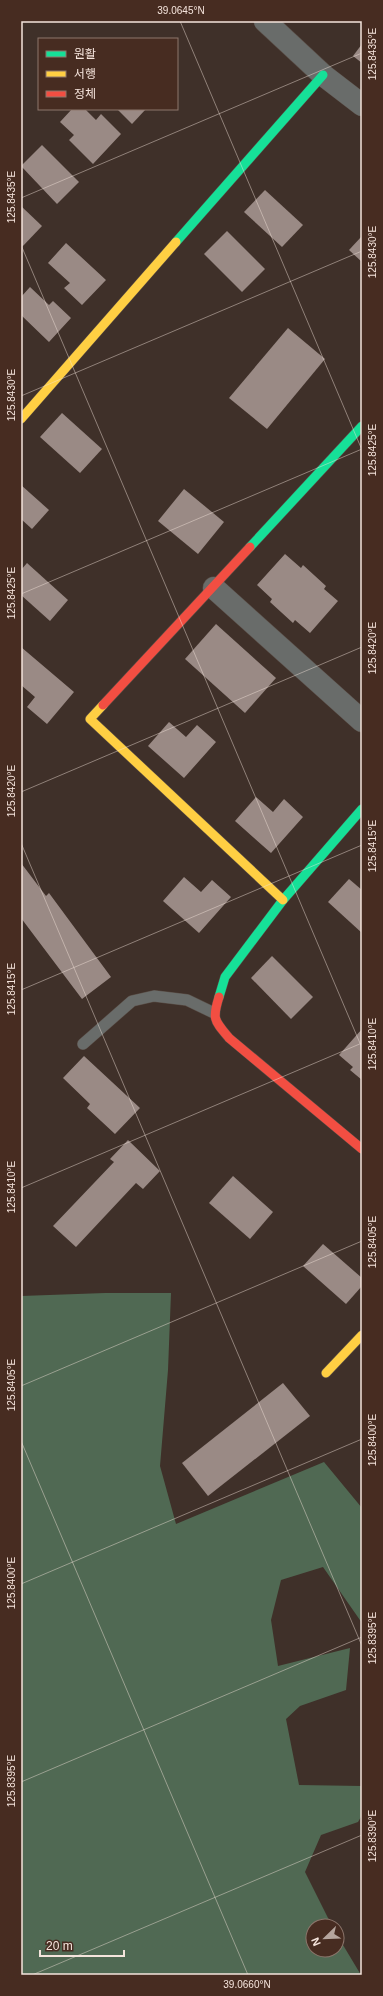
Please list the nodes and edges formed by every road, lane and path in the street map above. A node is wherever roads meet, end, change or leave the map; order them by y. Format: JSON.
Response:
{"nodes":[{"id":1,"x":265,"y":21,"type":"edge"},
{"id":2,"x":323,"y":75,"type":"junction"},
{"id":3,"x":362,"y":105,"type":"edge"},
{"id":4,"x":21,"y":419,"type":"edge"},
{"id":5,"x":362,"y":426,"type":"edge"},
{"id":6,"x":214,"y":588,"type":"junction"},
{"id":7,"x":362,"y":721,"type":"edge"},
{"id":8,"x":362,"y":809,"type":"edge"},
{"id":9,"x":283,"y":900,"type":"junction"},
{"id":10,"x":214,"y":1013,"type":"junction"},
{"id":11,"x":83,"y":1044,"type":"dead end"},
{"id":12,"x":362,"y":1149,"type":"edge"},
{"id":13,"x":362,"y":1335,"type":"edge"},
{"id":14,"x":326,"y":1373,"type":"dead end"}],
"edges":[{"from":1,"to":2,"type":"street"},
{"from":2,"to":3,"type":"street"},
{"from":2,"to":4,"type":"street"},
{"from":5,"to":6,"type":"street"},
{"from":6,"to":7,"type":"street"},
{"from":6,"to":9,"type":"street"},
{"from":8,"to":9,"type":"street"},
{"from":9,"to":10,"type":"street"},
{"from":10,"to":11,"type":"lane"},
{"from":10,"to":12,"type":"street"},
{"from":13,"to":14,"type":"street"}]}
